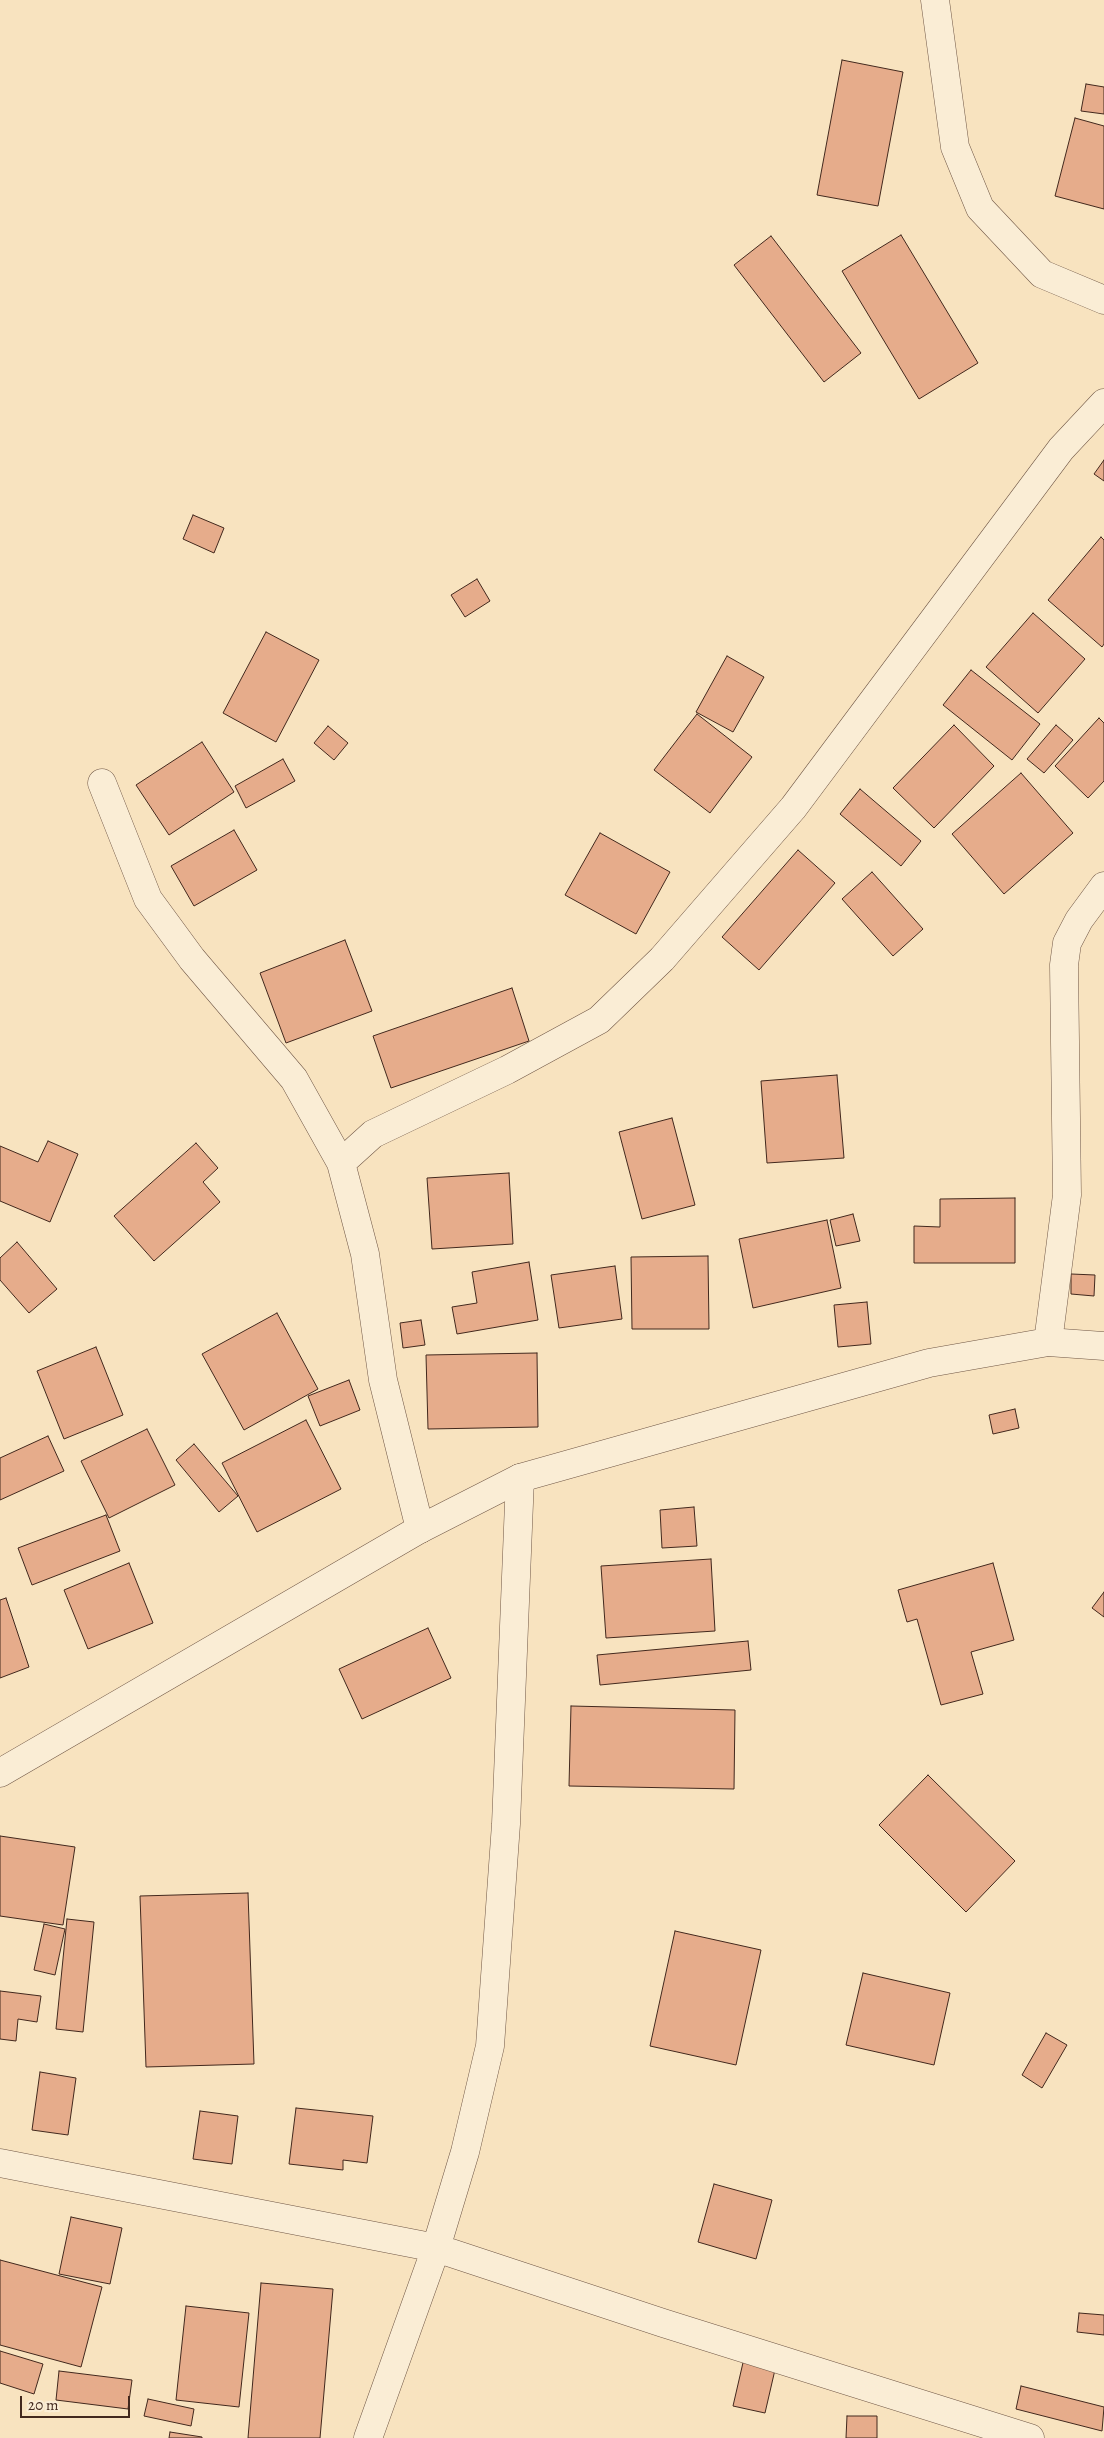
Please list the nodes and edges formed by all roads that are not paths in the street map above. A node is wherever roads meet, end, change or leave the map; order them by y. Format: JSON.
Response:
{"nodes":[{"id":1,"x":935,"y":0,"type":"edge"},
{"id":2,"x":1104,"y":300,"type":"edge"},
{"id":3,"x":1104,"y":403,"type":"edge"},
{"id":4,"x":102,"y":783,"type":"dead end"},
{"id":5,"x":1104,"y":886,"type":"edge"},
{"id":6,"x":341,"y":1163,"type":"junction"},
{"id":7,"x":1048,"y":1342,"type":"junction"},
{"id":8,"x":1104,"y":1346,"type":"edge"},
{"id":9,"x":520,"y":1478,"type":"junction"},
{"id":10,"x":420,"y":1529,"type":"junction"},
{"id":11,"x":0,"y":1773,"type":"edge"},
{"id":12,"x":0,"y":2163,"type":"edge"},
{"id":13,"x":436,"y":2248,"type":"junction"},
{"id":14,"x":368,"y":2438,"type":"edge"},
{"id":15,"x":1030,"y":2438,"type":"edge"}],
"edges":[{"from":1,"to":2,"type":"street"},
{"from":3,"to":6,"type":"street"},
{"from":4,"to":6,"type":"street"},
{"from":5,"to":7,"type":"street"},
{"from":6,"to":10,"type":"street"},
{"from":7,"to":8,"type":"street"},
{"from":7,"to":9,"type":"street"},
{"from":9,"to":10,"type":"street"},
{"from":9,"to":13,"type":"street"},
{"from":10,"to":11,"type":"street"},
{"from":12,"to":13,"type":"street"},
{"from":13,"to":14,"type":"street"},
{"from":13,"to":15,"type":"street"}]}
